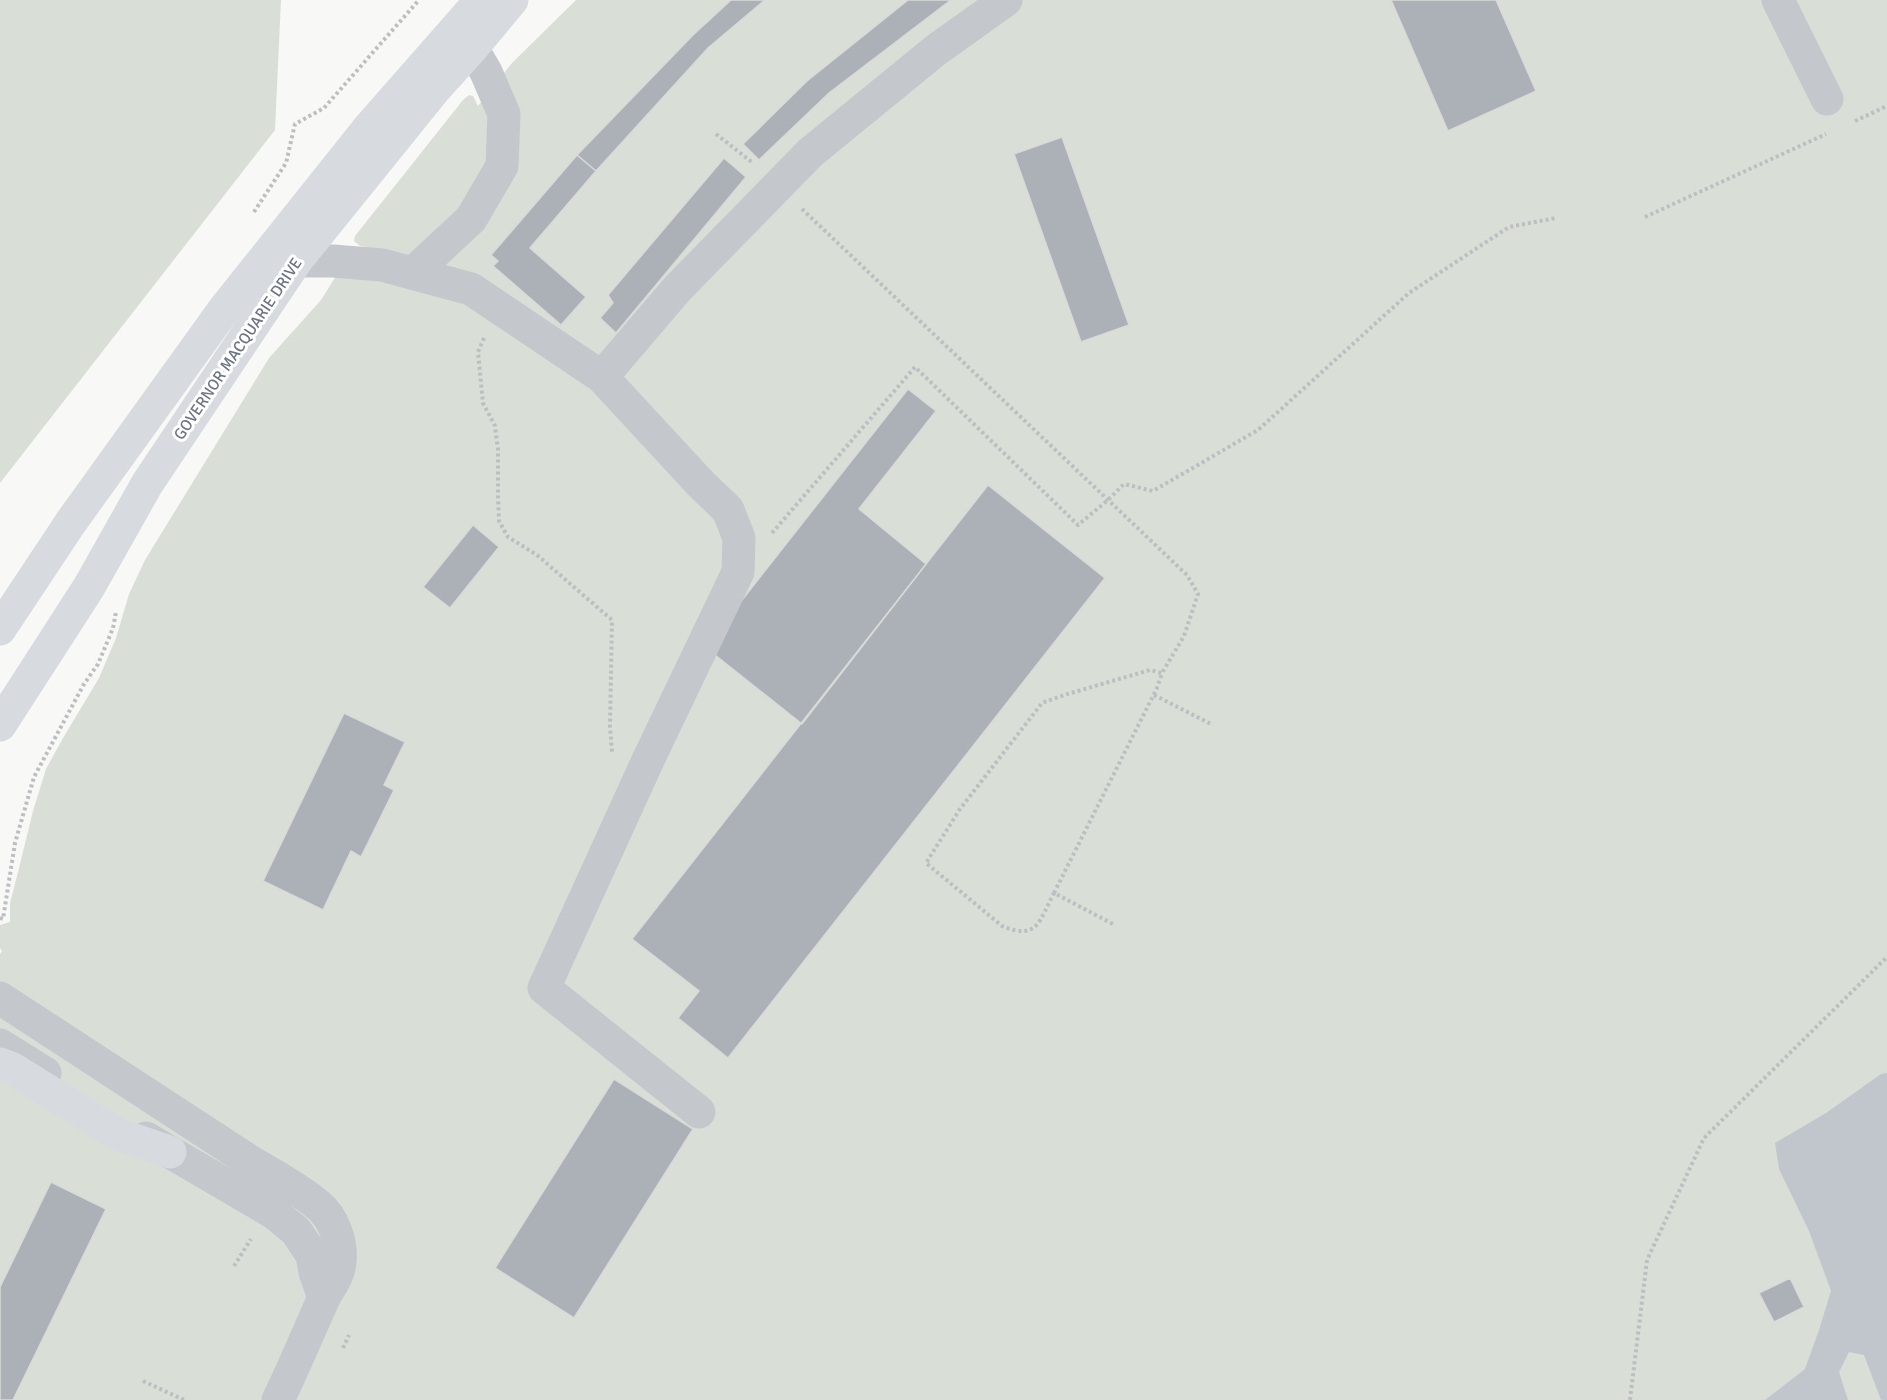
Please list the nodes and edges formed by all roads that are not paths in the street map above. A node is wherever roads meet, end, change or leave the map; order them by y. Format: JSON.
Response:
{"nodes":[{"id":1,"x":481,"y":0,"type":"edge"},
{"id":2,"x":512,"y":0,"type":"edge"},
{"id":3,"x":1006,"y":0,"type":"edge"},
{"id":4,"x":1778,"y":0,"type":"edge"},
{"id":5,"x":472,"y":48,"type":"junction"},
{"id":6,"x":1835,"y":118,"type":"road end"},
{"id":7,"x":296,"y":261,"type":"junction"},
{"id":8,"x":413,"y":273,"type":"junction"},
{"id":9,"x":602,"y":377,"type":"junction"},
{"id":10,"x":0,"y":629,"type":"edge"},
{"id":11,"x":0,"y":725,"type":"edge"},
{"id":12,"x":0,"y":998,"type":"edge"},
{"id":13,"x":0,"y":1045,"type":"edge"},
{"id":14,"x":0,"y":1064,"type":"edge"},
{"id":15,"x":699,"y":1112,"type":"dead end"},
{"id":16,"x":170,"y":1152,"type":"junction"},
{"id":17,"x":324,"y":1298,"type":"junction"},
{"id":18,"x":278,"y":1400,"type":"edge"}],
"edges":[{"from":1,"to":10,"type":"main road","name":"GOVERNOR MACQUARIE DRIVE"},
{"from":2,"to":5,"type":"main road","name":"GOVERNOR MACQUARIE DRIVE"},
{"from":3,"to":9,"type":"lane"},
{"from":4,"to":6,"type":"lane"},
{"from":5,"to":7,"type":"main road","name":"GOVERNOR MACQUARIE DRIVE"},
{"from":5,"to":8,"type":"lane"},
{"from":7,"to":8,"type":"lane"},
{"from":7,"to":11,"type":"main road","name":"GOVERNOR MACQUARIE DRIVE"},
{"from":8,"to":9,"type":"lane"},
{"from":9,"to":15,"type":"lane"},
{"from":12,"to":17,"type":"lane"},
{"from":13,"to":16,"type":"lane"},
{"from":14,"to":16,"type":"main road"},
{"from":16,"to":17,"type":"lane"},
{"from":17,"to":18,"type":"lane"}]}
